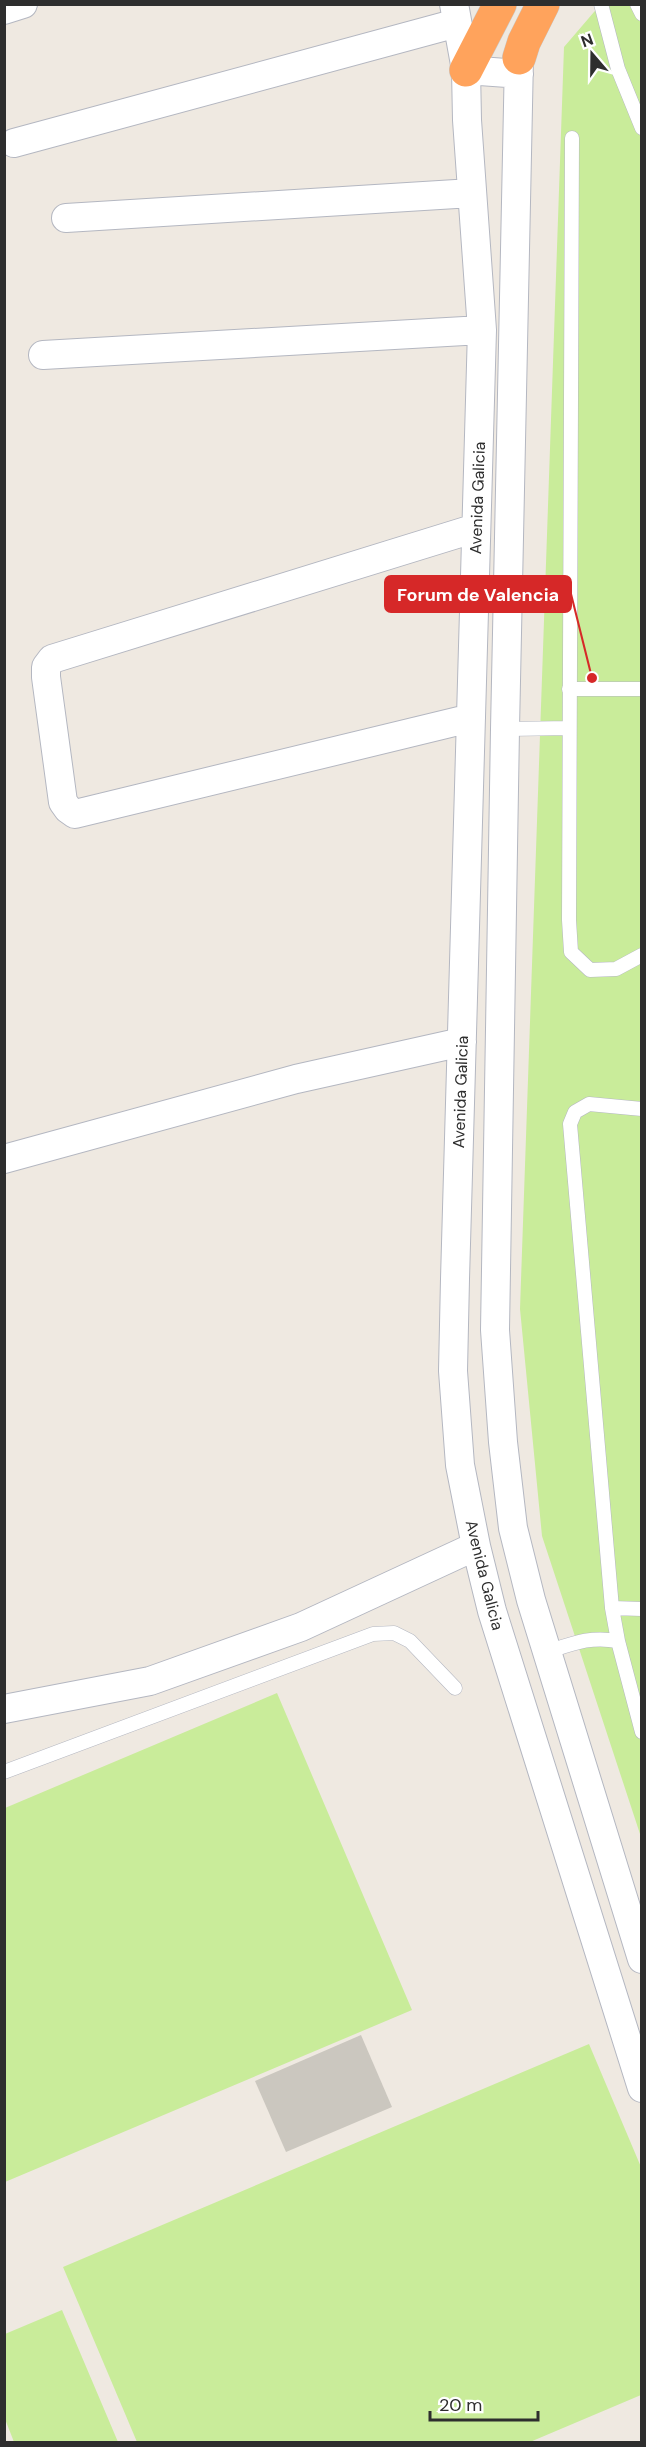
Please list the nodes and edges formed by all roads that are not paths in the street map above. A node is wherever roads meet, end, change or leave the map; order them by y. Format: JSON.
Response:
{"nodes":[{"id":1,"x":23,"y":4,"type":"edge"},
{"id":2,"x":500,"y":4,"type":"edge"},
{"id":3,"x":543,"y":4,"type":"edge"},
{"id":4,"x":600,"y":4,"type":"edge"},
{"id":5,"x":637,"y":4,"type":"edge"},
{"id":6,"x":4,"y":10,"type":"edge"},
{"id":7,"x":456,"y":14,"type":"edge"},
{"id":8,"x":642,"y":14,"type":"edge"},
{"id":9,"x":519,"y":66,"type":"junction"},
{"id":10,"x":466,"y":70,"type":"junction"},
{"id":11,"x":642,"y":128,"type":"edge"},
{"id":12,"x":572,"y":138,"type":"dead end"},
{"id":13,"x":14,"y":143,"type":"dead end"},
{"id":14,"x":472,"y":193,"type":"junction"},
{"id":15,"x":66,"y":218,"type":"dead end"},
{"id":16,"x":482,"y":330,"type":"junction"},
{"id":17,"x":43,"y":355,"type":"dead end"},
{"id":18,"x":476,"y":528,"type":"junction"},
{"id":19,"x":569,"y":689,"type":"junction"},
{"id":20,"x":642,"y":689,"type":"edge"},
{"id":21,"x":471,"y":718,"type":"junction"},
{"id":22,"x":569,"y":728,"type":"junction"},
{"id":23,"x":504,"y":729,"type":"junction"},
{"id":24,"x":642,"y":955,"type":"edge"},
{"id":25,"x":462,"y":1042,"type":"junction"},
{"id":26,"x":642,"y":1109,"type":"edge"},
{"id":27,"x":4,"y":1159,"type":"edge"},
{"id":28,"x":476,"y":1546,"type":"junction"},
{"id":29,"x":612,"y":1608,"type":"junction"},
{"id":30,"x":642,"y":1609,"type":"edge"},
{"id":31,"x":618,"y":1641,"type":"junction"},
{"id":32,"x":547,"y":1652,"type":"junction"},
{"id":33,"x":455,"y":1688,"type":"dead end"},
{"id":34,"x":4,"y":1709,"type":"edge"},
{"id":35,"x":642,"y":1732,"type":"edge"},
{"id":36,"x":4,"y":1772,"type":"edge"},
{"id":37,"x":642,"y":1959,"type":"edge"},
{"id":38,"x":642,"y":1967,"type":"edge"},
{"id":39,"x":607,"y":1978,"type":"junction"},
{"id":40,"x":642,"y":2088,"type":"edge"}],
"edges":[{"from":1,"to":6,"type":"street"},
{"from":2,"to":10,"type":"highway"},
{"from":3,"to":9,"type":"highway"},
{"from":4,"to":11,"type":"lane"},
{"from":5,"to":8,"type":"lane"},
{"from":7,"to":10,"type":"street","name":"Avenida Galicia"},
{"from":7,"to":13,"type":"street"},
{"from":9,"to":10,"type":"street"},
{"from":9,"to":23,"type":"street","name":"Avenida Galicia"},
{"from":10,"to":14,"type":"street","name":"Avenida Galicia"},
{"from":12,"to":19,"type":"lane"},
{"from":14,"to":15,"type":"street"},
{"from":14,"to":16,"type":"street","name":"Avenida Galicia"},
{"from":16,"to":17,"type":"street"},
{"from":16,"to":18,"type":"street","name":"Avenida Galicia"},
{"from":18,"to":21,"type":"street","name":"Avenida Galicia"},
{"from":18,"to":21,"type":"street"},
{"from":19,"to":20,"type":"lane"},
{"from":19,"to":22,"type":"lane"},
{"from":21,"to":25,"type":"street","name":"Avenida Galicia"},
{"from":22,"to":23,"type":"lane"},
{"from":22,"to":24,"type":"lane"},
{"from":23,"to":32,"type":"street","name":"Avenida Galicia"},
{"from":25,"to":27,"type":"street"},
{"from":25,"to":28,"type":"street","name":"Avenida Galicia"},
{"from":26,"to":29,"type":"lane"},
{"from":28,"to":34,"type":"street"},
{"from":28,"to":39,"type":"street","name":"Avenida Galicia"},
{"from":29,"to":30,"type":"lane"},
{"from":29,"to":31,"type":"lane"},
{"from":31,"to":32,"type":"lane"},
{"from":31,"to":35,"type":"lane"},
{"from":32,"to":37,"type":"street","name":"Avenida Galicia"},
{"from":33,"to":36,"type":"lane"},
{"from":38,"to":39,"type":"street"},
{"from":39,"to":40,"type":"street","name":"Avenida Galicia"}]}
